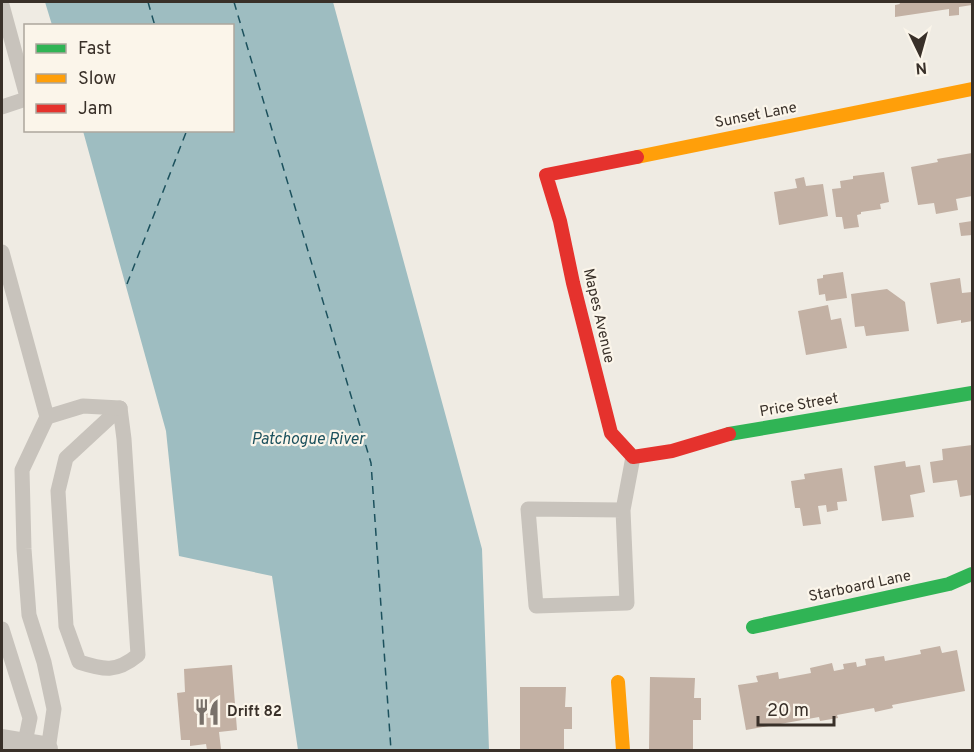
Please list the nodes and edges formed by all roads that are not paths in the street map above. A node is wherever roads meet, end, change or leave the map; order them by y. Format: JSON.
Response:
{"nodes":[{"id":1,"x":2,"y":5,"type":"edge"},
{"id":2,"x":24,"y":86,"type":"edge"},
{"id":3,"x":972,"y":89,"type":"edge"},
{"id":4,"x":24,"y":100,"type":"edge"},
{"id":5,"x":2,"y":107,"type":"edge"},
{"id":6,"x":546,"y":175,"type":"joint"},
{"id":7,"x":2,"y":252,"type":"edge"},
{"id":8,"x":972,"y":393,"type":"edge"},
{"id":9,"x":120,"y":408,"type":"junction"},
{"id":10,"x":47,"y":417,"type":"junction"},
{"id":11,"x":633,"y":457,"type":"junction"},
{"id":12,"x":623,"y":510,"type":"junction"},
{"id":13,"x":972,"y":574,"type":"edge"},
{"id":14,"x":753,"y":627,"type":"dead end"},
{"id":15,"x":2,"y":629,"type":"edge"},
{"id":16,"x":618,"y":682,"type":"dead end"},
{"id":17,"x":29,"y":748,"type":"edge"},
{"id":18,"x":623,"y":750,"type":"edge"}],
"edges":[{"from":1,"to":2,"type":"lane"},
{"from":3,"to":6,"type":"street","name":"Sunset Lane"},
{"from":4,"to":5,"type":"lane"},
{"from":6,"to":11,"type":"street","name":"Mapes Avenue"},
{"from":7,"to":10,"type":"lane"},
{"from":8,"to":11,"type":"street","name":"Price Street"},
{"from":9,"to":9,"type":"lane"},
{"from":9,"to":10,"type":"lane"},
{"from":10,"to":17,"type":"lane"},
{"from":11,"to":12,"type":"lane"},
{"from":12,"to":12,"type":"lane"},
{"from":13,"to":14,"type":"street","name":"Starboard Lane"},
{"from":15,"to":17,"type":"lane"},
{"from":16,"to":18,"type":"street"}]}
